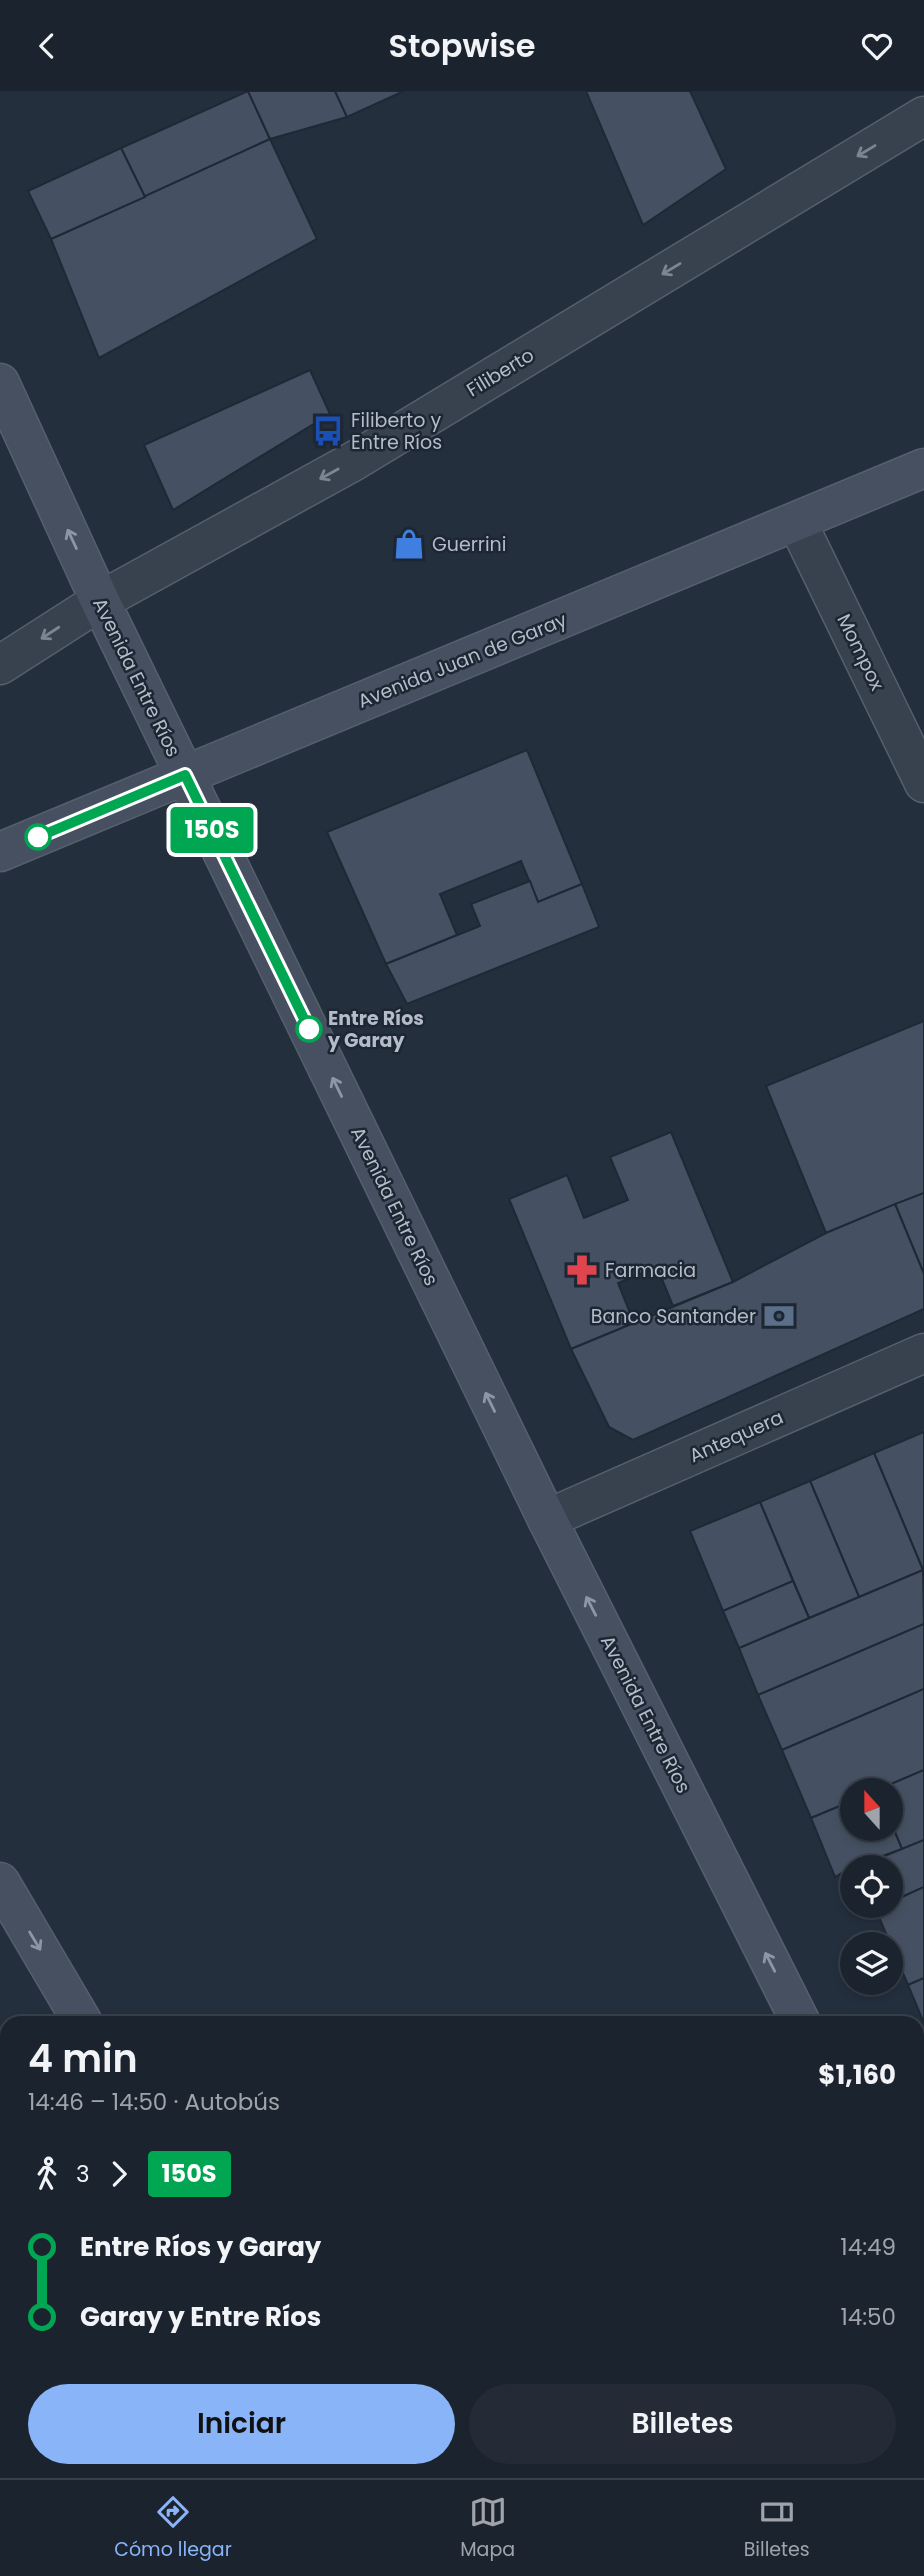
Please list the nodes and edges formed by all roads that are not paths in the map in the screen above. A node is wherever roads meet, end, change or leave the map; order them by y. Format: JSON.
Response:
{"nodes":[{"id":1,"x":924,"y":115,"type":"edge"},
{"id":2,"x":0,"y":383,"type":"edge"},
{"id":3,"x":924,"y":468,"type":"edge"},
{"id":4,"x":797,"y":522,"type":"junction"},
{"id":5,"x":100,"y":601,"type":"junction"},
{"id":6,"x":0,"y":665,"type":"edge"},
{"id":7,"x":185,"y":775,"type":"junction"},
{"id":8,"x":924,"y":783,"type":"edge"},
{"id":9,"x":0,"y":852,"type":"edge"},
{"id":10,"x":924,"y":1353,"type":"edge"},
{"id":11,"x":547,"y":1519,"type":"junction"},
{"id":12,"x":0,"y":1882,"type":"edge"},
{"id":13,"x":79,"y":2016,"type":"edge"},
{"id":14,"x":797,"y":2016,"type":"edge"}],
"edges":[{"from":1,"to":5,"type":"street","name":"Filiberto","one_way":true},
{"from":5,"to":2,"type":"main road","name":"Avenida Entre Ríos","one_way":true},
{"from":3,"to":4,"type":"main road","name":"Avenida Juan de Garay"},
{"from":4,"to":7,"type":"main road","name":"Avenida Juan de Garay"},
{"from":4,"to":8,"type":"street","name":"Mompox"},
{"from":5,"to":6,"type":"street","name":"Filiberto","one_way":true},
{"from":5,"to":7,"type":"main road","name":"Avenida Entre Ríos"},
{"from":7,"to":9,"type":"main road","name":"Avenida Juan de Garay"},
{"from":11,"to":7,"type":"main road","name":"Avenida Entre Ríos","one_way":true},
{"from":10,"to":11,"type":"street","name":"Antequera"},
{"from":14,"to":11,"type":"main road","name":"Avenida Entre Ríos","one_way":true},
{"from":12,"to":13,"type":"main road","one_way":true}]}
